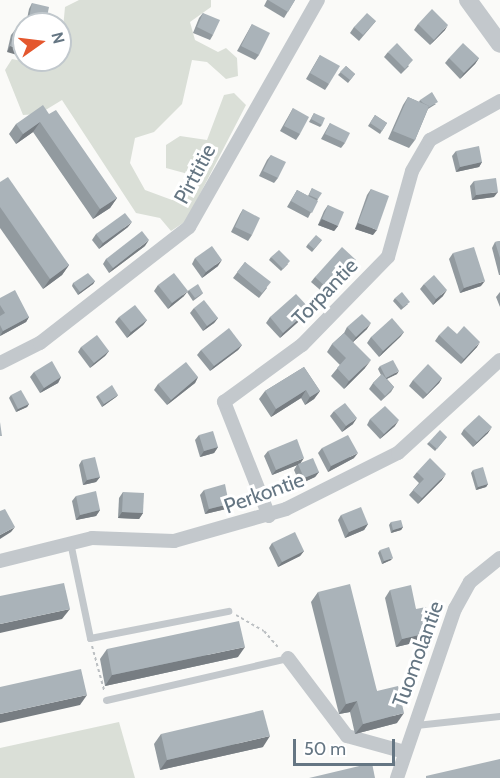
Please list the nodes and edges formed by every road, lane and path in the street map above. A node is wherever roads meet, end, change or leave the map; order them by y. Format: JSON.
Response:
{"nodes":[{"id":1,"x":318,"y":0,"type":"edge"},
{"id":2,"x":468,"y":0,"type":"edge"},
{"id":3,"x":500,"y":44,"type":"edge"},
{"id":4,"x":500,"y":101,"type":"edge"},
{"id":5,"x":500,"y":360,"type":"edge"},
{"id":6,"x":0,"y":363,"type":"edge"},
{"id":7,"x":269,"y":516,"type":"junction"},
{"id":8,"x":70,"y":542,"type":"junction"},
{"id":9,"x":500,"y":558,"type":"edge"},
{"id":10,"x":0,"y":561,"type":"edge"},
{"id":11,"x":228,"y":611,"type":"joint"},
{"id":12,"x":90,"y":638,"type":"junction"},
{"id":13,"x":288,"y":658,"type":"junction"},
{"id":14,"x":106,"y":700,"type":"joint"},
{"id":15,"x":500,"y":716,"type":"edge"},
{"id":16,"x":414,"y":725,"type":"junction"},
{"id":17,"x":405,"y":752,"type":"junction"},
{"id":18,"x":397,"y":778,"type":"edge"}],
"edges":[{"from":1,"to":6,"type":"street","name":"Pirttitie"},
{"from":2,"to":3,"type":"street"},
{"from":4,"to":7,"type":"street","name":"Torpantie"},
{"from":5,"to":7,"type":"street","name":"Perkontie"},
{"from":7,"to":8,"type":"street","name":"Perkontie"},
{"from":8,"to":10,"type":"street","name":"Perkontie"},
{"from":8,"to":12,"type":"lane"},
{"from":9,"to":16,"type":"street","name":"Tuomolantie"},
{"from":11,"to":12,"type":"lane"},
{"from":11,"to":13,"type":"path"},
{"from":12,"to":14,"type":"path"},
{"from":13,"to":14,"type":"lane"},
{"from":13,"to":17,"type":"street"},
{"from":15,"to":16,"type":"lane"},
{"from":16,"to":17,"type":"street","name":"Tuomolantie"},
{"from":17,"to":18,"type":"street","name":"Tuomolantie"}]}
